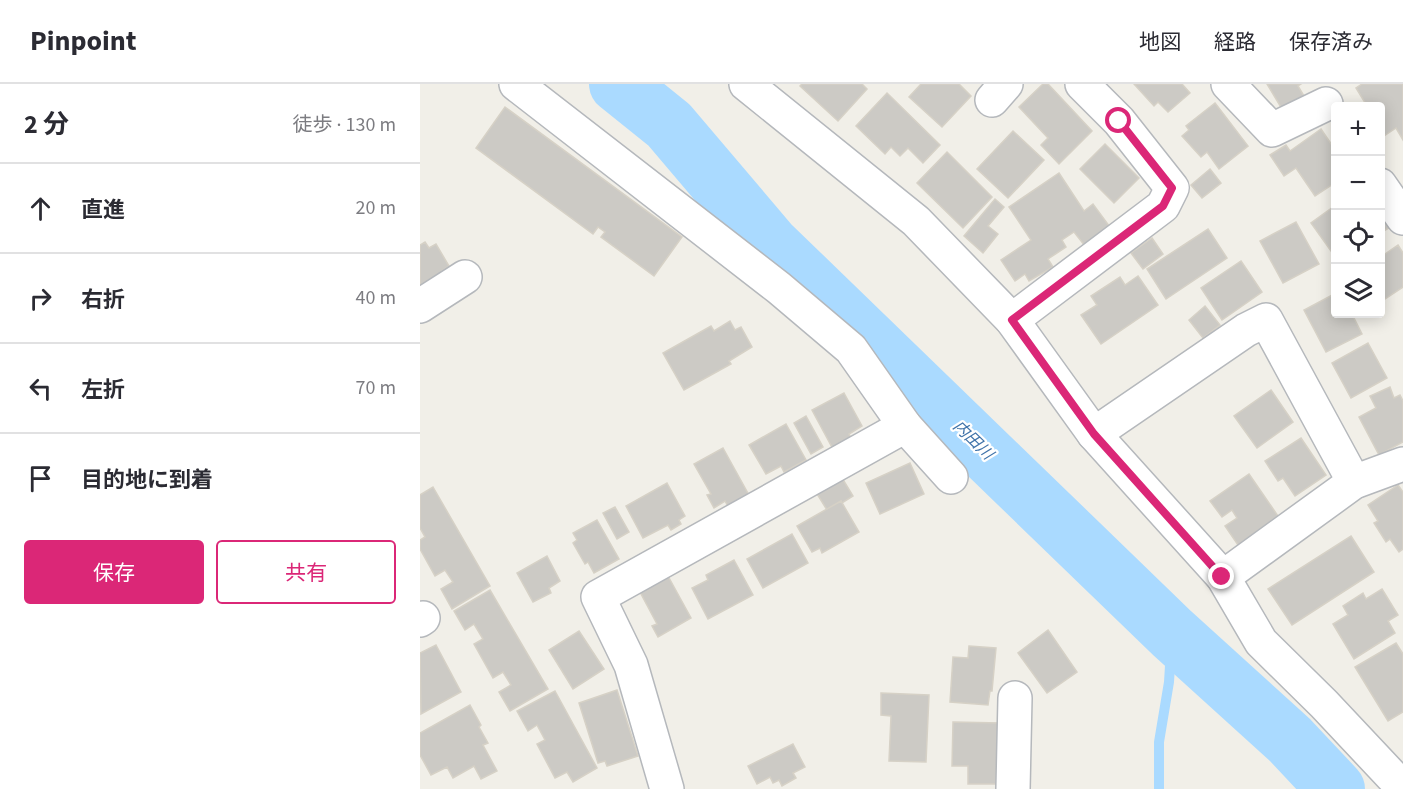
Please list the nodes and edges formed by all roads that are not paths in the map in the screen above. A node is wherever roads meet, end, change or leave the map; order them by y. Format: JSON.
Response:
{"nodes":[{"id":1,"x":516,"y":84,"type":"edge"},
{"id":2,"x":1082,"y":84,"type":"edge"},
{"id":3,"x":1228,"y":84,"type":"edge"},
{"id":4,"x":749,"y":85,"type":"edge"},
{"id":5,"x":1326,"y":102,"type":"edge"},
{"id":6,"x":1385,"y":192,"type":"edge"},
{"id":7,"x":1403,"y":218,"type":"edge"},
{"id":8,"x":465,"y":277,"type":"dead end"},
{"id":9,"x":420,"y":306,"type":"edge"},
{"id":10,"x":1012,"y":320,"type":"junction"},
{"id":11,"x":905,"y":426,"type":"junction"},
{"id":12,"x":1094,"y":434,"type":"junction"},
{"id":13,"x":1403,"y":464,"type":"edge"},
{"id":14,"x":951,"y":477,"type":"dead end"},
{"id":15,"x":1354,"y":482,"type":"junction"},
{"id":16,"x":1222,"y":577,"type":"junction"},
{"id":17,"x":1015,"y":698,"type":"dead end"},
{"id":18,"x":1403,"y":788,"type":"edge"},
{"id":19,"x":667,"y":789,"type":"edge"},
{"id":20,"x":1013,"y":789,"type":"edge"}],
"edges":[{"from":1,"to":11,"type":"street"},
{"from":2,"to":10,"type":"street"},
{"from":3,"to":5,"type":"street"},
{"from":4,"to":10,"type":"street"},
{"from":6,"to":7,"type":"street"},
{"from":8,"to":9,"type":"street"},
{"from":10,"to":12,"type":"street"},
{"from":11,"to":14,"type":"street"},
{"from":11,"to":19,"type":"street"},
{"from":12,"to":15,"type":"street"},
{"from":12,"to":16,"type":"street"},
{"from":13,"to":15,"type":"street"},
{"from":15,"to":16,"type":"street"},
{"from":16,"to":18,"type":"street"},
{"from":17,"to":20,"type":"street"}]}
